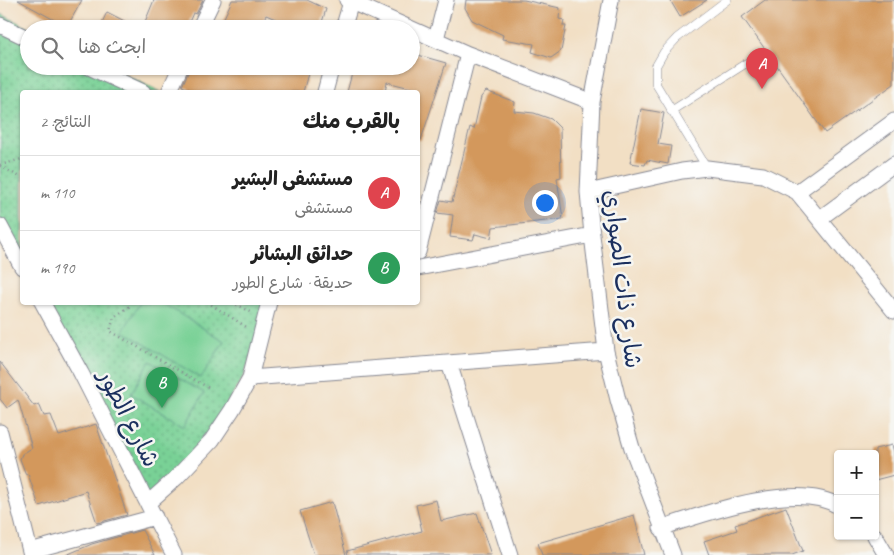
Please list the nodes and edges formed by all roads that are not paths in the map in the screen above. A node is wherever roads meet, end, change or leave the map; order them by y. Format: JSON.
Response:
{"nodes":[{"id":1,"x":213,"y":0,"type":"edge"},
{"id":2,"x":446,"y":0,"type":"edge"},
{"id":3,"x":611,"y":0,"type":"edge"},
{"id":4,"x":727,"y":0,"type":"edge"},
{"id":5,"x":349,"y":1,"type":"edge"},
{"id":6,"x":203,"y":20,"type":"edge"},
{"id":7,"x":345,"y":20,"type":"edge"},
{"id":8,"x":392,"y":20,"type":"edge"},
{"id":9,"x":1,"y":27,"type":"edge"},
{"id":10,"x":420,"y":32,"type":"edge"},
{"id":11,"x":20,"y":35,"type":"edge"},
{"id":12,"x":436,"y":39,"type":"junction"},
{"id":13,"x":468,"y":54,"type":"junction"},
{"id":14,"x":759,"y":54,"type":"dead end"},
{"id":15,"x":106,"y":75,"type":"edge"},
{"id":16,"x":177,"y":75,"type":"edge"},
{"id":17,"x":330,"y":75,"type":"edge"},
{"id":18,"x":139,"y":90,"type":"edge"},
{"id":19,"x":170,"y":90,"type":"edge"},
{"id":20,"x":326,"y":90,"type":"edge"},
{"id":21,"x":592,"y":102,"type":"junction"},
{"id":22,"x":671,"y":111,"type":"junction"},
{"id":23,"x":894,"y":121,"type":"edge"},
{"id":24,"x":894,"y":164,"type":"edge"},
{"id":25,"x":706,"y":168,"type":"junction"},
{"id":26,"x":588,"y":192,"type":"junction"},
{"id":27,"x":797,"y":192,"type":"junction"},
{"id":28,"x":819,"y":219,"type":"junction"},
{"id":29,"x":0,"y":226,"type":"edge"},
{"id":30,"x":592,"y":235,"type":"junction"},
{"id":31,"x":420,"y":244,"type":"edge"},
{"id":32,"x":20,"y":263,"type":"edge"},
{"id":33,"x":420,"y":268,"type":"edge"},
{"id":34,"x":44,"y":305,"type":"edge"},
{"id":35,"x":268,"y":305,"type":"edge"},
{"id":36,"x":894,"y":311,"type":"edge"},
{"id":37,"x":606,"y":351,"type":"junction"},
{"id":38,"x":449,"y":363,"type":"junction"},
{"id":39,"x":250,"y":378,"type":"junction"},
{"id":40,"x":0,"y":432,"type":"edge"},
{"id":41,"x":148,"y":503,"type":"junction"},
{"id":42,"x":834,"y":505,"type":"edge"},
{"id":43,"x":155,"y":517,"type":"junction"},
{"id":44,"x":661,"y":528,"type":"junction"},
{"id":45,"x":877,"y":540,"type":"edge"},
{"id":46,"x":31,"y":553,"type":"edge"},
{"id":47,"x":174,"y":555,"type":"edge"},
{"id":48,"x":510,"y":555,"type":"edge"},
{"id":49,"x":672,"y":555,"type":"edge"},
{"id":50,"x":886,"y":555,"type":"edge"}],
"edges":[{"from":1,"to":6,"type":"street"},
{"from":2,"to":12,"type":"street"},
{"from":3,"to":21,"type":"street","name":"شارع ذات الصواري"},
{"from":4,"to":22,"type":"lane"},
{"from":5,"to":7,"type":"street"},
{"from":5,"to":8,"type":"street"},
{"from":9,"to":11,"type":"street"},
{"from":10,"to":12,"type":"street"},
{"from":12,"to":13,"type":"street"},
{"from":13,"to":21,"type":"street"},
{"from":13,"to":31,"type":"street"},
{"from":14,"to":22,"type":"lane"},
{"from":15,"to":18,"type":"street"},
{"from":16,"to":19,"type":"street"},
{"from":17,"to":20,"type":"street"},
{"from":21,"to":26,"type":"street","name":"شارع ذات الصواري"},
{"from":22,"to":25,"type":"lane"},
{"from":23,"to":27,"type":"street"},
{"from":24,"to":28,"type":"street"},
{"from":25,"to":26,"type":"street"},
{"from":25,"to":27,"type":"street"},
{"from":26,"to":30,"type":"street","name":"شارع ذات الصواري"},
{"from":27,"to":28,"type":"street"},
{"from":28,"to":36,"type":"street"},
{"from":29,"to":32,"type":"street"},
{"from":30,"to":33,"type":"street"},
{"from":30,"to":37,"type":"street","name":"شارع ذات الصواري"},
{"from":34,"to":41,"type":"street","name":"شارع الطور"},
{"from":35,"to":39,"type":"street"},
{"from":37,"to":38,"type":"street"},
{"from":37,"to":44,"type":"street","name":"شارع ذات الصواري"},
{"from":38,"to":39,"type":"street"},
{"from":38,"to":48,"type":"street"},
{"from":39,"to":41,"type":"street"},
{"from":40,"to":46,"type":"street"},
{"from":41,"to":43,"type":"street","name":"شارع الطور"},
{"from":42,"to":44,"type":"street"},
{"from":43,"to":46,"type":"street"},
{"from":43,"to":47,"type":"street","name":"شارع الطور"},
{"from":44,"to":49,"type":"street","name":"شارع ذات الصواري"},
{"from":45,"to":50,"type":"street"}]}
